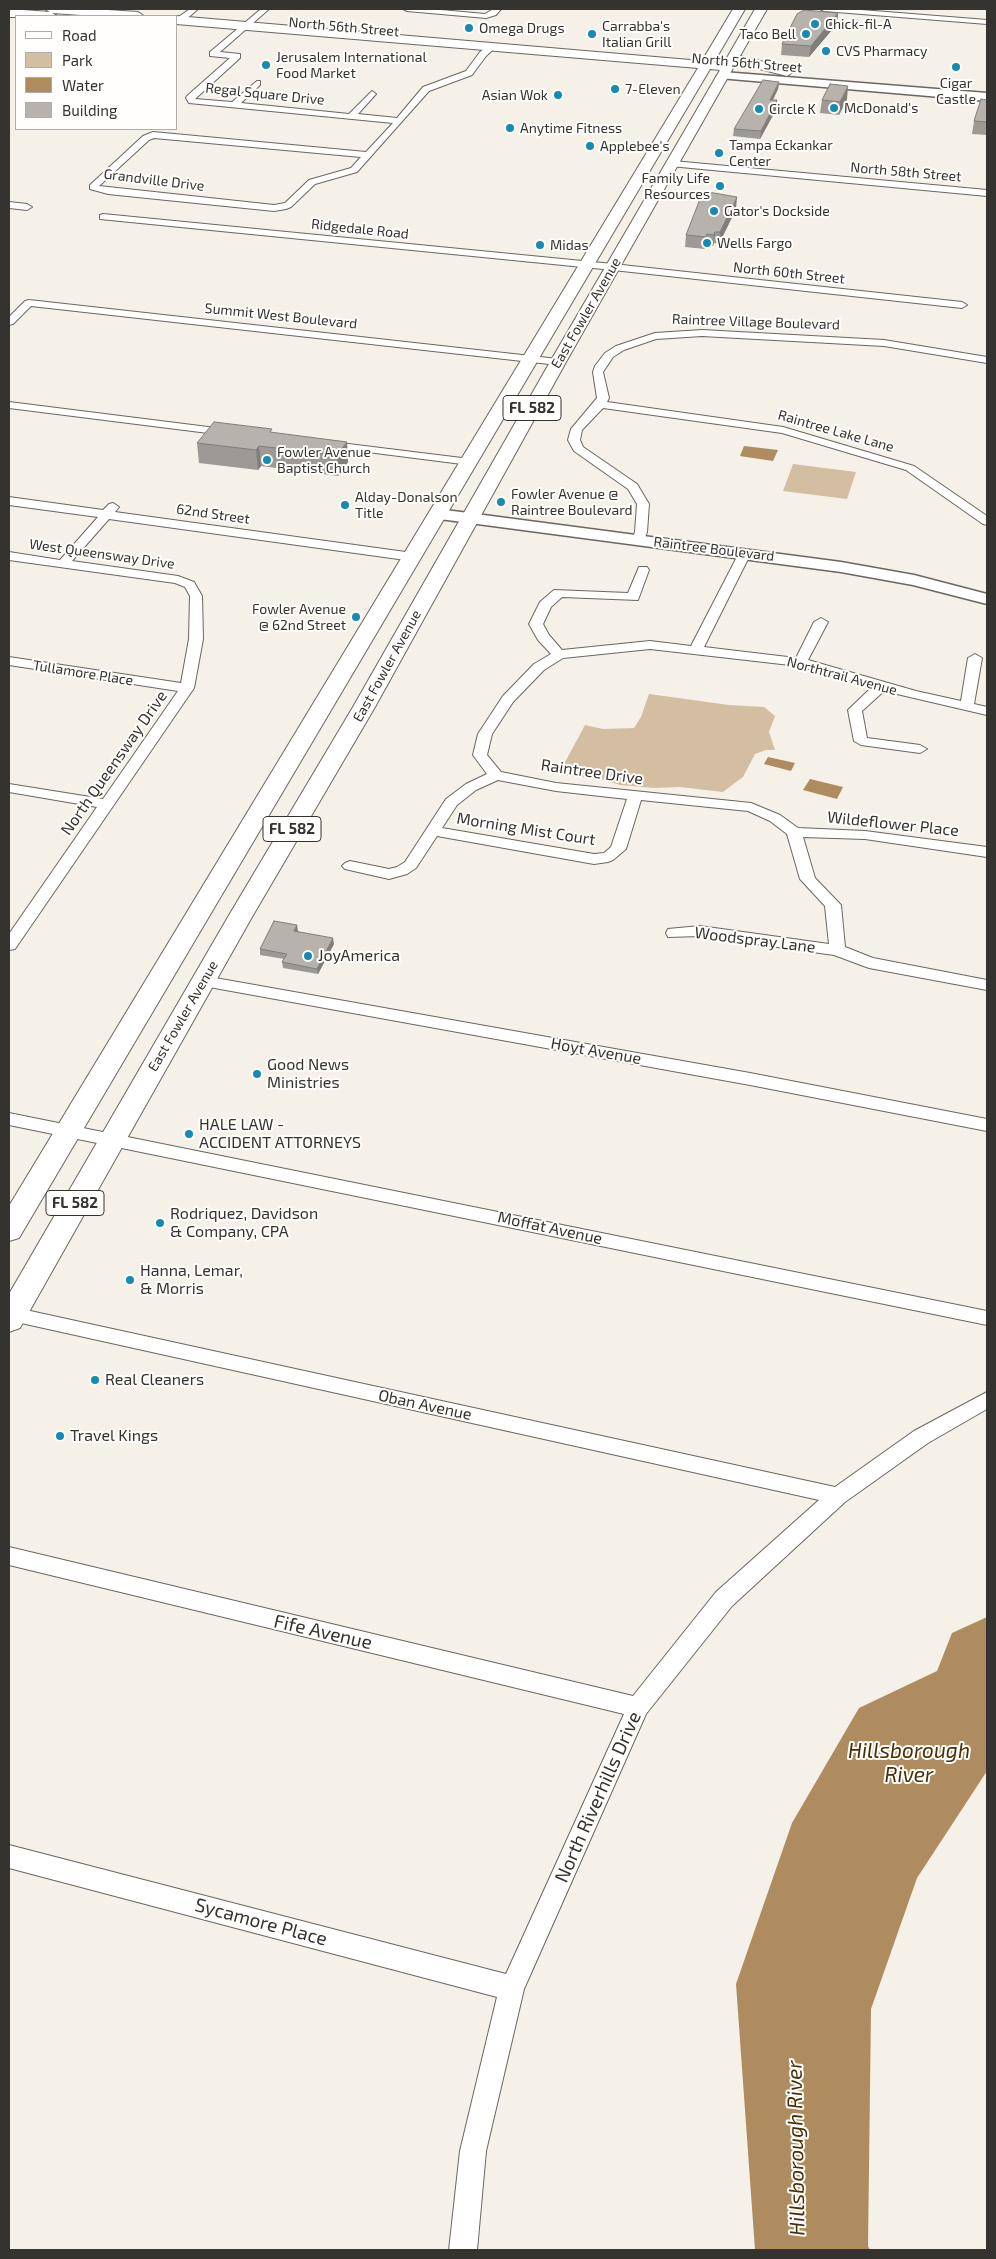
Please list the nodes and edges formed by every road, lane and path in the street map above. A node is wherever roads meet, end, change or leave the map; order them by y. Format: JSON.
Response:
{"nodes":[{"id":1,"x":51,"y":9,"type":"edge"},
{"id":2,"x":194,"y":9,"type":"edge"},
{"id":3,"x":265,"y":9,"type":"edge"},
{"id":4,"x":408,"y":9,"type":"edge"},
{"id":5,"x":498,"y":9,"type":"edge"},
{"id":6,"x":738,"y":9,"type":"edge"},
{"id":7,"x":761,"y":9,"type":"edge"},
{"id":8,"x":824,"y":9,"type":"edge"},
{"id":9,"x":19,"y":11,"type":"edge"},
{"id":10,"x":45,"y":15,"type":"edge"},
{"id":11,"x":126,"y":15,"type":"edge"},
{"id":12,"x":178,"y":21,"type":"edge"},
{"id":13,"x":178,"y":22,"type":"edge"},
{"id":14,"x":987,"y":22,"type":"edge"},
{"id":15,"x":242,"y":29,"type":"junction"},
{"id":16,"x":715,"y":47,"type":"junction"},
{"id":17,"x":488,"y":50,"type":"junction"},
{"id":18,"x":676,"y":62,"type":"junction"},
{"id":19,"x":728,"y":67,"type":"junction"},
{"id":20,"x":656,"y":70,"type":"junction"},
{"id":21,"x":787,"y":72,"type":"joint"},
{"id":22,"x":693,"y":75,"type":"junction"},
{"id":23,"x":746,"y":78,"type":"junction"},
{"id":24,"x":257,"y":83,"type":"dead end"},
{"id":25,"x":987,"y":89,"type":"edge"},
{"id":26,"x":372,"y":94,"type":"dead end"},
{"id":27,"x":713,"y":95,"type":"junction"},
{"id":28,"x":987,"y":97,"type":"edge"},
{"id":29,"x":234,"y":105,"type":"junction"},
{"id":30,"x":351,"y":116,"type":"junction"},
{"id":31,"x":398,"y":121,"type":"junction"},
{"id":32,"x":368,"y":155,"type":"junction"},
{"id":33,"x":648,"y":162,"type":"junction"},
{"id":34,"x":673,"y":164,"type":"junction"},
{"id":35,"x":987,"y":193,"type":"edge"},
{"id":36,"x":9,"y":205,"type":"edge"},
{"id":37,"x":27,"y":207,"type":"dead end"},
{"id":38,"x":642,"y":216,"type":"junction"},
{"id":39,"x":104,"y":217,"type":"dead end"},
{"id":40,"x":587,"y":265,"type":"junction"},
{"id":41,"x":613,"y":267,"type":"junction"},
{"id":42,"x":962,"y":305,"type":"dead end"},
{"id":43,"x":9,"y":322,"type":"edge"},
{"id":44,"x":531,"y":359,"type":"junction"},
{"id":45,"x":987,"y":360,"type":"edge"},
{"id":46,"x":558,"y":362,"type":"junction"},
{"id":47,"x":600,"y":404,"type":"junction"},
{"id":48,"x":9,"y":406,"type":"edge"},
{"id":49,"x":243,"y":434,"type":"edge"},
{"id":50,"x":308,"y":442,"type":"edge"},
{"id":51,"x":470,"y":462,"type":"junction"},
{"id":52,"x":9,"y":501,"type":"edge"},
{"id":53,"x":107,"y":508,"type":"junction"},
{"id":54,"x":438,"y":514,"type":"junction"},
{"id":55,"x":470,"y":519,"type":"junction"},
{"id":56,"x":987,"y":521,"type":"edge"},
{"id":57,"x":638,"y":540,"type":"junction"},
{"id":58,"x":746,"y":553,"type":"junction"},
{"id":59,"x":9,"y":556,"type":"edge"},
{"id":60,"x":413,"y":557,"type":"junction"},
{"id":61,"x":64,"y":564,"type":"junction"},
{"id":62,"x":643,"y":570,"type":"dead end"},
{"id":63,"x":190,"y":585,"type":"joint"},
{"id":64,"x":987,"y":599,"type":"edge"},
{"id":65,"x":821,"y":622,"type":"dead end"},
{"id":66,"x":696,"y":649,"type":"junction"},
{"id":67,"x":560,"y":655,"type":"junction"},
{"id":68,"x":975,"y":658,"type":"dead end"},
{"id":69,"x":9,"y":661,"type":"edge"},
{"id":70,"x":800,"y":662,"type":"junction"},
{"id":71,"x":882,"y":686,"type":"junction"},
{"id":72,"x":187,"y":688,"type":"junction"},
{"id":73,"x":364,"y":707,"type":"junction"},
{"id":74,"x":967,"y":707,"type":"junction"},
{"id":75,"x":987,"y":711,"type":"edge"},
{"id":76,"x":920,"y":749,"type":"dead end"},
{"id":77,"x":496,"y":775,"type":"junction"},
{"id":78,"x":9,"y":788,"type":"edge"},
{"id":79,"x":636,"y":796,"type":"junction"},
{"id":80,"x":108,"y":804,"type":"junction"},
{"id":81,"x":431,"y":831,"type":"junction"},
{"id":82,"x":794,"y":832,"type":"junction"},
{"id":83,"x":987,"y":852,"type":"edge"},
{"id":84,"x":350,"y":866,"type":"dead end"},
{"id":85,"x":674,"y":933,"type":"dead end"},
{"id":86,"x":10,"y":941,"type":"edge"},
{"id":87,"x":837,"y":950,"type":"junction"},
{"id":88,"x":204,"y":981,"type":"junction"},
{"id":89,"x":987,"y":985,"type":"edge"},
{"id":90,"x":9,"y":1119,"type":"edge"},
{"id":91,"x":987,"y":1125,"type":"edge"},
{"id":92,"x":68,"y":1131,"type":"junction"},
{"id":93,"x":112,"y":1139,"type":"junction"},
{"id":94,"x":9,"y":1230,"type":"edge"},
{"id":95,"x":10,"y":1317,"type":"edge"},
{"id":96,"x":987,"y":1318,"type":"edge"},
{"id":97,"x":987,"y":1400,"type":"edge"},
{"id":98,"x":838,"y":1496,"type":"junction"},
{"id":99,"x":9,"y":1556,"type":"edge"},
{"id":100,"x":638,"y":1707,"type":"junction"},
{"id":101,"x":9,"y":1856,"type":"edge"},
{"id":102,"x":512,"y":1988,"type":"junction"},
{"id":103,"x":463,"y":2250,"type":"edge"}],
"edges":[{"from":1,"to":11,"type":"main road"},
{"from":2,"to":12,"type":"street"},
{"from":3,"to":15,"type":"street"},
{"from":4,"to":5,"type":"street"},
{"from":6,"to":16,"type":"main road","name":"East Fowler Avenue","number":"FL 582"},
{"from":7,"to":19,"type":"main road","name":"East Fowler Avenue","number":"FL 582"},
{"from":8,"to":14,"type":"street"},
{"from":9,"to":10,"type":"main road"},
{"from":13,"to":15,"type":"main road","name":"North 56th Street"},
{"from":15,"to":17,"type":"main road","name":"North 56th Street"},
{"from":15,"to":29,"type":"street","name":"Regal Square Drive"},
{"from":16,"to":18,"type":"main road"},
{"from":16,"to":22,"type":"main road","name":"East Fowler Avenue","number":"FL 582"},
{"from":17,"to":18,"type":"main road","name":"North 56th Street"},
{"from":17,"to":20,"type":"main road","name":"North 56th Street"},
{"from":17,"to":31,"type":"street","name":"Grandville Drive"},
{"from":18,"to":22,"type":"main road","name":"North 56th Street"},
{"from":19,"to":21,"type":"main road"},
{"from":19,"to":22,"type":"main road","name":"North 56th Street"},
{"from":19,"to":23,"type":"main road","name":"North 56th Street"},
{"from":19,"to":27,"type":"main road","name":"East Fowler Avenue","number":"FL 582"},
{"from":20,"to":22,"type":"main road"},
{"from":20,"to":22,"type":"main road","name":"North 56th Street"},
{"from":21,"to":25,"type":"main road","name":"North 56th Street"},
{"from":22,"to":33,"type":"main road","name":"East Fowler Avenue","number":"FL 582"},
{"from":23,"to":27,"type":"main road"},
{"from":23,"to":28,"type":"main road","name":"North 56th Street"},
{"from":24,"to":29,"type":"street"},
{"from":26,"to":30,"type":"street"},
{"from":27,"to":34,"type":"main road","name":"East Fowler Avenue","number":"FL 582"},
{"from":29,"to":30,"type":"street","name":"Regal Square Drive"},
{"from":30,"to":31,"type":"street","name":"Regal Square Drive"},
{"from":31,"to":32,"type":"street","name":"Grandville Drive"},
{"from":32,"to":32,"type":"street","name":"Grandville Drive"},
{"from":33,"to":38,"type":"main road"},
{"from":33,"to":40,"type":"main road","name":"East Fowler Avenue","number":"FL 582"},
{"from":34,"to":35,"type":"street","name":"North 58th Street"},
{"from":34,"to":38,"type":"main road","name":"East Fowler Avenue","number":"FL 582"},
{"from":36,"to":37,"type":"street"},
{"from":38,"to":41,"type":"main road","name":"East Fowler Avenue","number":"FL 582"},
{"from":39,"to":40,"type":"street","name":"Ridgedale Road"},
{"from":40,"to":41,"type":"street","name":"Ridgedale Road"},
{"from":40,"to":44,"type":"main road","name":"East Fowler Avenue","number":"FL 582"},
{"from":41,"to":42,"type":"street","name":"North 60th Street"},
{"from":41,"to":46,"type":"main road","name":"East Fowler Avenue","number":"FL 582"},
{"from":43,"to":44,"type":"street","name":"Summit West Boulevard"},
{"from":44,"to":46,"type":"street","name":"Summit West Boulevard"},
{"from":44,"to":51,"type":"main road","name":"East Fowler Avenue","number":"FL 582"},
{"from":45,"to":47,"type":"street","name":"Raintree Village Boulevard"},
{"from":46,"to":55,"type":"main road","name":"East Fowler Avenue","number":"FL 582"},
{"from":47,"to":56,"type":"street","name":"Raintree Lake Lane"},
{"from":47,"to":57,"type":"street"},
{"from":48,"to":49,"type":"street"},
{"from":50,"to":51,"type":"street"},
{"from":51,"to":54,"type":"main road","name":"East Fowler Avenue","number":"FL 582"},
{"from":52,"to":53,"type":"street","name":"62nd Street"},
{"from":53,"to":60,"type":"street","name":"62nd Street"},
{"from":53,"to":61,"type":"street"},
{"from":54,"to":55,"type":"main road","name":"Raintree Boulevard"},
{"from":54,"to":60,"type":"main road","name":"East Fowler Avenue","number":"FL 582"},
{"from":55,"to":57,"type":"main road","name":"Raintree Boulevard"},
{"from":55,"to":73,"type":"main road","name":"East Fowler Avenue","number":"FL 582"},
{"from":57,"to":58,"type":"main road","name":"Raintree Boulevard"},
{"from":58,"to":64,"type":"main road","name":"Raintree Boulevard"},
{"from":58,"to":66,"type":"street"},
{"from":59,"to":61,"type":"street","name":"West Queensway Drive"},
{"from":60,"to":73,"type":"main road"},
{"from":60,"to":92,"type":"main road","name":"East Fowler Avenue","number":"FL 582"},
{"from":61,"to":63,"type":"street","name":"West Queensway Drive"},
{"from":62,"to":67,"type":"street"},
{"from":63,"to":72,"type":"street","name":"North Queensway Drive"},
{"from":65,"to":70,"type":"street"},
{"from":66,"to":67,"type":"street"},
{"from":66,"to":70,"type":"street","name":"Northtrail Avenue"},
{"from":67,"to":77,"type":"street"},
{"from":68,"to":74,"type":"street"},
{"from":69,"to":72,"type":"street","name":"Tullamore Place"},
{"from":70,"to":71,"type":"street","name":"Northtrail Avenue"},
{"from":71,"to":74,"type":"street","name":"Northtrail Avenue"},
{"from":71,"to":76,"type":"street"},
{"from":72,"to":80,"type":"street","name":"North Queensway Drive"},
{"from":73,"to":88,"type":"main road","name":"East Fowler Avenue","number":"FL 582"},
{"from":74,"to":75,"type":"street","name":"Northtrail Avenue"},
{"from":77,"to":79,"type":"street","name":"Raintree Drive"},
{"from":77,"to":81,"type":"street"},
{"from":78,"to":80,"type":"street"},
{"from":79,"to":81,"type":"street","name":"Morning Mist Court"},
{"from":79,"to":82,"type":"street","name":"Raintree Drive"},
{"from":80,"to":86,"type":"street","name":"North Queensway Drive"},
{"from":81,"to":84,"type":"street"},
{"from":82,"to":83,"type":"street","name":"Wildeflower Place"},
{"from":82,"to":87,"type":"street"},
{"from":85,"to":87,"type":"street","name":"Woodspray Lane"},
{"from":87,"to":89,"type":"street"},
{"from":88,"to":91,"type":"street","name":"Hoyt Avenue"},
{"from":88,"to":93,"type":"main road","name":"East Fowler Avenue","number":"FL 582"},
{"from":90,"to":92,"type":"street","name":"Moffat Avenue"},
{"from":92,"to":93,"type":"street","name":"Moffat Avenue"},
{"from":92,"to":94,"type":"main road","name":"East Fowler Avenue","number":"FL 582"},
{"from":93,"to":95,"type":"main road","name":"East Fowler Avenue","number":"FL 582"},
{"from":93,"to":96,"type":"street","name":"Moffat Avenue"},
{"from":95,"to":98,"type":"street","name":"Oban Avenue"},
{"from":97,"to":98,"type":"street","name":"North Riverhills Drive"},
{"from":98,"to":100,"type":"street","name":"North Riverhills Drive"},
{"from":99,"to":100,"type":"street","name":"Fife Avenue"},
{"from":100,"to":102,"type":"street","name":"North Riverhills Drive"},
{"from":101,"to":102,"type":"street","name":"Sycamore Place"},
{"from":102,"to":103,"type":"street","name":"North Riverhills Drive"}]}
